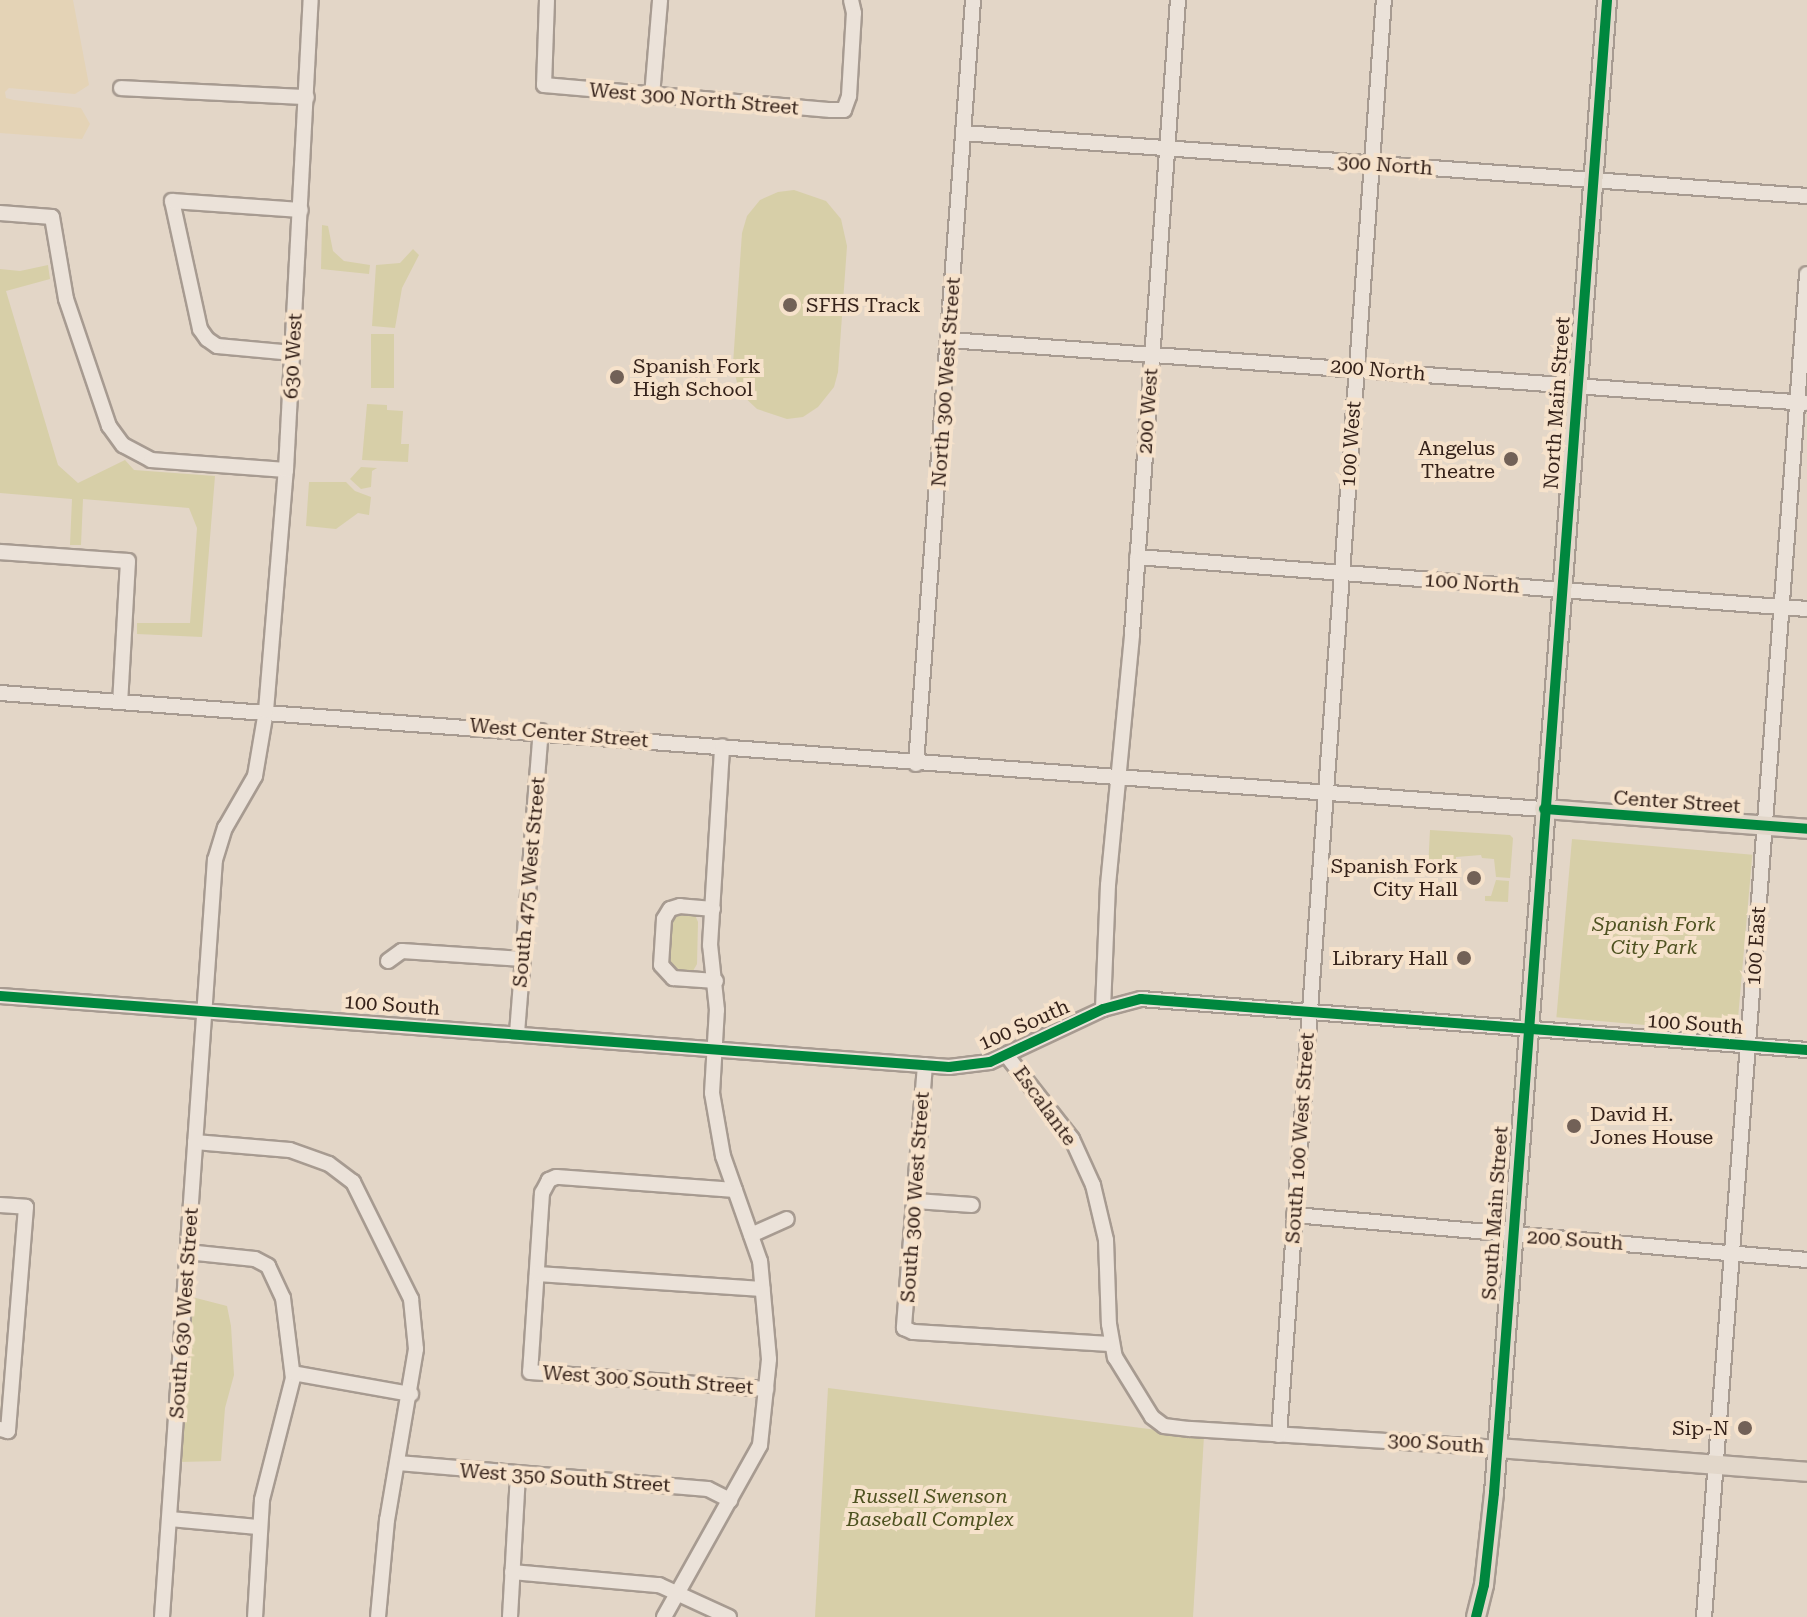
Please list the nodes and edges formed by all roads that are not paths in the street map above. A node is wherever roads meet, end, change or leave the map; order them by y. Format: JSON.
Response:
{"nodes":[{"id":1,"x":311,"y":0,"type":"edge"},
{"id":2,"x":547,"y":0,"type":"edge"},
{"id":3,"x":660,"y":0,"type":"edge"},
{"id":4,"x":851,"y":0,"type":"edge"},
{"id":5,"x":973,"y":0,"type":"edge"},
{"id":6,"x":1178,"y":0,"type":"edge"},
{"id":7,"x":1384,"y":0,"type":"edge"},
{"id":8,"x":1607,"y":0,"type":"edge"},
{"id":9,"x":121,"y":88,"type":"dead end"},
{"id":10,"x":652,"y":96,"type":"junction"},
{"id":11,"x":307,"y":97,"type":"junction"},
{"id":12,"x":963,"y":133,"type":"junction"},
{"id":13,"x":1167,"y":148,"type":"junction"},
{"id":14,"x":1373,"y":164,"type":"junction"},
{"id":15,"x":1591,"y":180,"type":"junction"},
{"id":16,"x":1807,"y":196,"type":"edge"},
{"id":17,"x":301,"y":210,"type":"junction"},
{"id":18,"x":0,"y":213,"type":"edge"},
{"id":19,"x":1807,"y":274,"type":"edge"},
{"id":20,"x":949,"y":340,"type":"junction"},
{"id":21,"x":1152,"y":352,"type":"junction"},
{"id":22,"x":293,"y":353,"type":"junction"},
{"id":23,"x":1356,"y":367,"type":"junction"},
{"id":24,"x":1576,"y":386,"type":"junction"},
{"id":25,"x":1802,"y":403,"type":"edge"},
{"id":26,"x":286,"y":470,"type":"junction"},
{"id":27,"x":0,"y":552,"type":"edge"},
{"id":28,"x":1137,"y":557,"type":"junction"},
{"id":29,"x":1342,"y":572,"type":"junction"},
{"id":30,"x":1560,"y":589,"type":"junction"},
{"id":31,"x":1782,"y":607,"type":"junction"},
{"id":32,"x":1807,"y":609,"type":"edge"},
{"id":33,"x":0,"y":693,"type":"edge"},
{"id":34,"x":120,"y":702,"type":"junction"},
{"id":35,"x":266,"y":711,"type":"junction"},
{"id":36,"x":541,"y":731,"type":"junction"},
{"id":37,"x":722,"y":746,"type":"junction"},
{"id":38,"x":916,"y":764,"type":"junction"},
{"id":39,"x":1118,"y":779,"type":"junction"},
{"id":40,"x":1325,"y":793,"type":"junction"},
{"id":41,"x":1544,"y":809,"type":"junction"},
{"id":42,"x":1765,"y":827,"type":"junction"},
{"id":43,"x":1807,"y":829,"type":"edge"},
{"id":44,"x":713,"y":909,"type":"junction"},
{"id":45,"x":523,"y":959,"type":"junction"},
{"id":46,"x":388,"y":961,"type":"dead end"},
{"id":47,"x":716,"y":981,"type":"junction"},
{"id":48,"x":0,"y":996,"type":"edge"},
{"id":49,"x":205,"y":1009,"type":"junction"},
{"id":50,"x":1103,"y":1009,"type":"junction"},
{"id":51,"x":1309,"y":1013,"type":"junction"},
{"id":52,"x":1527,"y":1030,"type":"junction"},
{"id":53,"x":517,"y":1033,"type":"junction"},
{"id":54,"x":1748,"y":1046,"type":"junction"},
{"id":55,"x":714,"y":1048,"type":"junction"},
{"id":56,"x":1807,"y":1050,"type":"edge"},
{"id":57,"x":1007,"y":1056,"type":"junction"},
{"id":58,"x":925,"y":1065,"type":"junction"},
{"id":59,"x":195,"y":1142,"type":"junction"},
{"id":60,"x":735,"y":1190,"type":"junction"},
{"id":61,"x":916,"y":1201,"type":"junction"},
{"id":62,"x":0,"y":1205,"type":"edge"},
{"id":63,"x":972,"y":1205,"type":"dead end"},
{"id":64,"x":1294,"y":1215,"type":"junction"},
{"id":65,"x":787,"y":1219,"type":"dead end"},
{"id":66,"x":751,"y":1235,"type":"junction"},
{"id":67,"x":1512,"y":1235,"type":"junction"},
{"id":68,"x":187,"y":1252,"type":"junction"},
{"id":69,"x":1732,"y":1254,"type":"junction"},
{"id":70,"x":1807,"y":1260,"type":"edge"},
{"id":71,"x":537,"y":1274,"type":"junction"},
{"id":72,"x":763,"y":1289,"type":"junction"},
{"id":73,"x":1111,"y":1344,"type":"junction"},
{"id":74,"x":293,"y":1373,"type":"junction"},
{"id":75,"x":766,"y":1389,"type":"junction"},
{"id":76,"x":411,"y":1394,"type":"junction"},
{"id":77,"x":4,"y":1430,"type":"edge"},
{"id":78,"x":1279,"y":1435,"type":"junction"},
{"id":79,"x":1497,"y":1448,"type":"junction"},
{"id":80,"x":398,"y":1463,"type":"junction"},
{"id":81,"x":1718,"y":1465,"type":"junction"},
{"id":82,"x":1807,"y":1472,"type":"edge"},
{"id":83,"x":518,"y":1475,"type":"junction"},
{"id":84,"x":730,"y":1500,"type":"junction"},
{"id":85,"x":170,"y":1519,"type":"junction"},
{"id":86,"x":258,"y":1527,"type":"junction"},
{"id":87,"x":512,"y":1572,"type":"junction"},
{"id":88,"x":678,"y":1593,"type":"junction"},
{"id":89,"x":162,"y":1617,"type":"edge"},
{"id":90,"x":255,"y":1617,"type":"edge"},
{"id":91,"x":378,"y":1617,"type":"edge"},
{"id":92,"x":510,"y":1617,"type":"edge"},
{"id":93,"x":664,"y":1617,"type":"edge"},
{"id":94,"x":729,"y":1617,"type":"edge"},
{"id":95,"x":1476,"y":1617,"type":"edge"},
{"id":96,"x":1704,"y":1617,"type":"edge"}],
"edges":[{"from":1,"to":11,"type":"street","name":"630 West"},
{"from":2,"to":10,"type":"street","name":"West 300 North Street"},
{"from":3,"to":10,"type":"street"},
{"from":4,"to":10,"type":"street","name":"West 300 North Street"},
{"from":5,"to":12,"type":"street","name":"North 300 West Street"},
{"from":6,"to":13,"type":"street","name":"200 West"},
{"from":7,"to":14,"type":"street","name":"100 West"},
{"from":8,"to":15,"type":"main road","name":"North Main Street"},
{"from":9,"to":11,"type":"street"},
{"from":11,"to":17,"type":"street","name":"630 West"},
{"from":12,"to":13,"type":"street","name":"300 North"},
{"from":12,"to":20,"type":"street","name":"North 300 West Street"},
{"from":13,"to":14,"type":"street","name":"300 North"},
{"from":13,"to":21,"type":"street","name":"200 West"},
{"from":14,"to":15,"type":"street","name":"300 North"},
{"from":14,"to":23,"type":"street","name":"100 West"},
{"from":15,"to":16,"type":"street","name":"300 North"},
{"from":15,"to":24,"type":"main road","name":"North Main Street"},
{"from":17,"to":22,"type":"street","name":"630 West"},
{"from":17,"to":22,"type":"street"},
{"from":18,"to":26,"type":"street"},
{"from":19,"to":25,"type":"street","name":"100 East"},
{"from":20,"to":21,"type":"street","name":"200 North"},
{"from":20,"to":38,"type":"street","name":"North 300 West Street"},
{"from":21,"to":23,"type":"street","name":"200 North"},
{"from":21,"to":28,"type":"street","name":"200 West"},
{"from":22,"to":26,"type":"street","name":"630 West"},
{"from":23,"to":24,"type":"street","name":"200 North"},
{"from":23,"to":29,"type":"street","name":"100 West"},
{"from":24,"to":25,"type":"street","name":"200 North"},
{"from":24,"to":30,"type":"main road","name":"North Main Street"},
{"from":25,"to":31,"type":"street","name":"100 East"},
{"from":26,"to":35,"type":"street","name":"630 West"},
{"from":27,"to":34,"type":"street"},
{"from":28,"to":29,"type":"street","name":"100 North"},
{"from":28,"to":39,"type":"street","name":"200 West"},
{"from":29,"to":30,"type":"street","name":"100 North"},
{"from":29,"to":40,"type":"street","name":"100 West"},
{"from":30,"to":31,"type":"street","name":"100 North"},
{"from":30,"to":41,"type":"main road","name":"North Main Street"},
{"from":31,"to":32,"type":"street","name":"100 North"},
{"from":31,"to":42,"type":"street","name":"100 East"},
{"from":33,"to":34,"type":"street","name":"West Center Street"},
{"from":34,"to":35,"type":"street","name":"West Center Street"},
{"from":35,"to":36,"type":"street","name":"West Center Street"},
{"from":35,"to":49,"type":"street","name":"630 West"},
{"from":36,"to":37,"type":"street","name":"West Center Street"},
{"from":36,"to":45,"type":"street","name":"South 475 West Street"},
{"from":37,"to":38,"type":"street","name":"West Center Street"},
{"from":37,"to":44,"type":"street"},
{"from":38,"to":39,"type":"street","name":"West Center Street"},
{"from":39,"to":40,"type":"street","name":"Center Street"},
{"from":39,"to":50,"type":"street","name":"200 West"},
{"from":40,"to":41,"type":"street","name":"Center Street"},
{"from":40,"to":51,"type":"street","name":"South 100 West Street"},
{"from":41,"to":42,"type":"main road","name":"Center Street"},
{"from":41,"to":52,"type":"main road","name":"South Main Street"},
{"from":42,"to":43,"type":"main road","name":"Center Street"},
{"from":42,"to":54,"type":"street","name":"100 East"},
{"from":44,"to":47,"type":"street"},
{"from":44,"to":47,"type":"street"},
{"from":45,"to":46,"type":"street"},
{"from":45,"to":53,"type":"street","name":"South 475 West Street"},
{"from":47,"to":55,"type":"street"},
{"from":48,"to":49,"type":"street","name":"100 South"},
{"from":49,"to":53,"type":"street","name":"100 South"},
{"from":49,"to":59,"type":"street","name":"South 630 West Street"},
{"from":50,"to":51,"type":"street","name":"100 South"},
{"from":50,"to":57,"type":"street","name":"100 South"},
{"from":51,"to":52,"type":"street","name":"100 South"},
{"from":51,"to":64,"type":"street","name":"South 100 West Street"},
{"from":52,"to":54,"type":"street","name":"100 South"},
{"from":52,"to":67,"type":"main road","name":"South Main Street"},
{"from":53,"to":55,"type":"street","name":"100 South"},
{"from":54,"to":56,"type":"street","name":"100 South"},
{"from":54,"to":69,"type":"street","name":"100 East"},
{"from":55,"to":58,"type":"street","name":"100 South"},
{"from":55,"to":60,"type":"street"},
{"from":57,"to":58,"type":"street","name":"100 South"},
{"from":57,"to":73,"type":"street","name":"Escalante"},
{"from":58,"to":61,"type":"street","name":"South 300 West Street"},
{"from":59,"to":68,"type":"street","name":"South 630 West Street"},
{"from":59,"to":76,"type":"street"},
{"from":60,"to":66,"type":"street"},
{"from":60,"to":71,"type":"street"},
{"from":61,"to":63,"type":"street"},
{"from":61,"to":73,"type":"street","name":"South 300 West Street"},
{"from":62,"to":77,"type":"street"},
{"from":64,"to":67,"type":"street","name":"200 South"},
{"from":64,"to":78,"type":"street","name":"South 100 West Street"},
{"from":65,"to":66,"type":"street"},
{"from":66,"to":72,"type":"street"},
{"from":67,"to":69,"type":"street","name":"200 South"},
{"from":67,"to":79,"type":"main road","name":"South Main Street"},
{"from":68,"to":74,"type":"street"},
{"from":68,"to":85,"type":"street","name":"South 630 West Street"},
{"from":69,"to":70,"type":"street","name":"200 South"},
{"from":69,"to":81,"type":"street","name":"100 East"},
{"from":71,"to":72,"type":"street"},
{"from":71,"to":75,"type":"street","name":"West 300 South Street"},
{"from":72,"to":75,"type":"street"},
{"from":73,"to":78,"type":"street","name":"300 South"},
{"from":74,"to":76,"type":"street"},
{"from":74,"to":86,"type":"street"},
{"from":75,"to":84,"type":"street"},
{"from":76,"to":80,"type":"street"},
{"from":78,"to":79,"type":"street","name":"300 South"},
{"from":79,"to":81,"type":"main road","name":"300 South"},
{"from":79,"to":95,"type":"main road","name":"South Main Street"},
{"from":80,"to":83,"type":"street","name":"West 350 South Street"},
{"from":80,"to":91,"type":"street"},
{"from":81,"to":82,"type":"main road","name":"300 South"},
{"from":81,"to":96,"type":"street","name":"100 East"},
{"from":83,"to":84,"type":"street","name":"West 350 South Street"},
{"from":83,"to":87,"type":"street"},
{"from":84,"to":88,"type":"street"},
{"from":85,"to":86,"type":"street"},
{"from":85,"to":89,"type":"street","name":"South 630 West Street"},
{"from":86,"to":90,"type":"street"},
{"from":87,"to":88,"type":"street"},
{"from":87,"to":92,"type":"street"},
{"from":88,"to":93,"type":"street"},
{"from":88,"to":94,"type":"street"}]}
